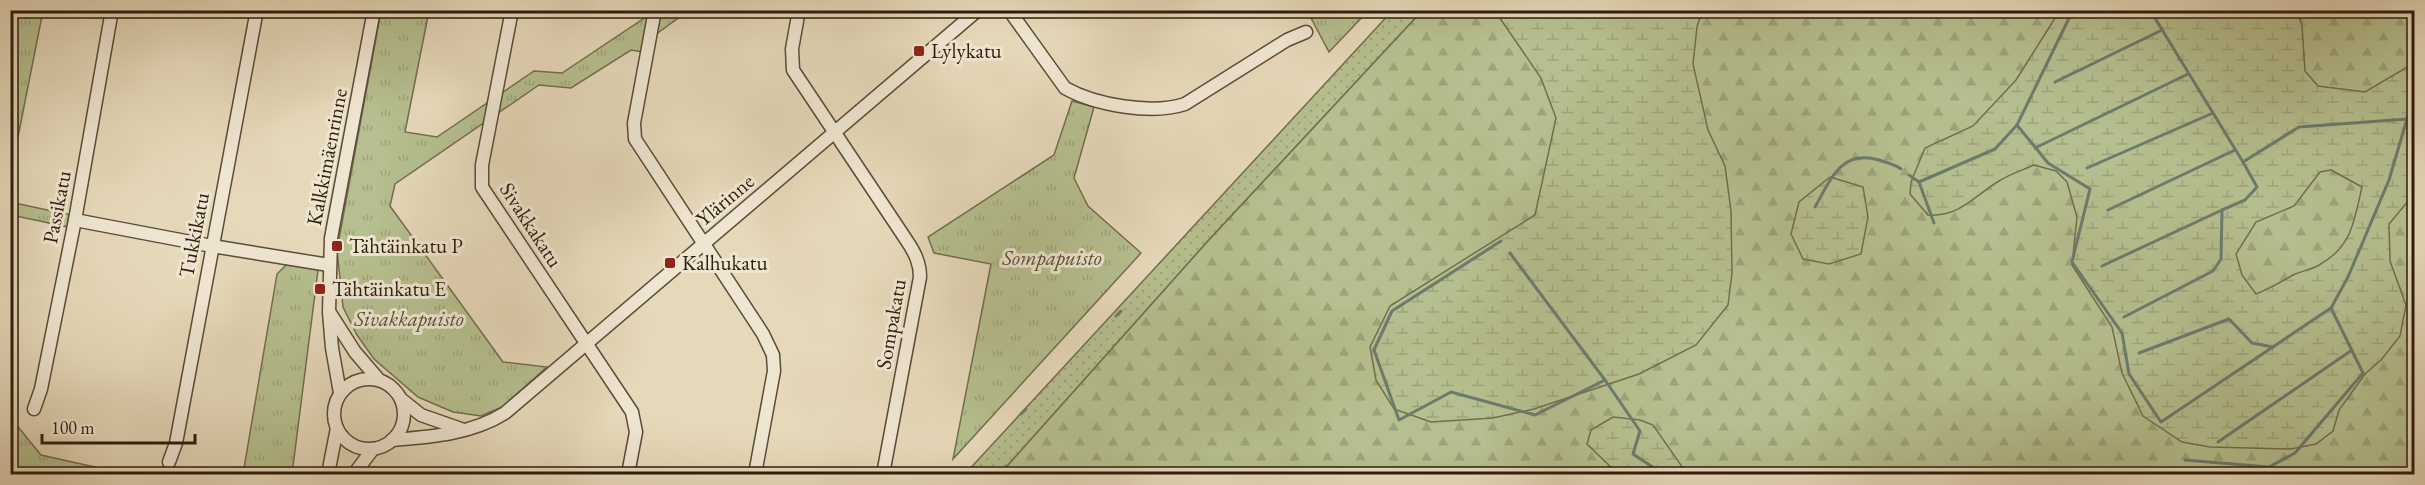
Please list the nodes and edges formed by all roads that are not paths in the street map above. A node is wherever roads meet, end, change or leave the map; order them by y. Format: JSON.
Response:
{"nodes":[{"id":1,"x":112,"y":10,"type":"edge"},
{"id":2,"x":374,"y":10,"type":"edge"},
{"id":3,"x":512,"y":10,"type":"edge"},
{"id":4,"x":655,"y":10,"type":"edge"},
{"id":5,"x":799,"y":10,"type":"edge"},
{"id":6,"x":978,"y":10,"type":"edge"},
{"id":7,"x":1009,"y":10,"type":"edge"},
{"id":8,"x":256,"y":15,"type":"dead end"},
{"id":9,"x":1306,"y":32,"type":"dead end"},
{"id":10,"x":834,"y":133,"type":"junction"},
{"id":11,"x":75,"y":220,"type":"junction"},
{"id":12,"x":703,"y":244,"type":"junction"},
{"id":13,"x":212,"y":246,"type":"junction"},
{"id":14,"x":329,"y":265,"type":"junction"},
{"id":15,"x":329,"y":312,"type":"junction"},
{"id":16,"x":586,"y":344,"type":"junction"},
{"id":17,"x":379,"y":380,"type":"junction"},
{"id":18,"x":340,"y":393,"type":"junction"},
{"id":19,"x":401,"y":399,"type":"junction"},
{"id":20,"x":34,"y":409,"type":"dead end"},
{"id":21,"x":337,"y":428,"type":"junction"},
{"id":22,"x":462,"y":430,"type":"junction"},
{"id":23,"x":392,"y":440,"type":"junction"},
{"id":24,"x":373,"y":449,"type":"junction"},
{"id":25,"x":169,"y":462,"type":"dead end"},
{"id":26,"x":328,"y":474,"type":"edge"},
{"id":27,"x":354,"y":474,"type":"edge"},
{"id":28,"x":628,"y":474,"type":"edge"},
{"id":29,"x":755,"y":474,"type":"edge"},
{"id":30,"x":883,"y":474,"type":"edge"}],
"edges":[{"from":1,"to":11,"type":"street","name":"Passikatu"},
{"from":2,"to":14,"type":"street","name":"Kalkkimäenrinne"},
{"from":3,"to":16,"type":"street","name":"Sivakkakatu"},
{"from":4,"to":12,"type":"street"},
{"from":5,"to":10,"type":"street","name":"Sompakatu"},
{"from":6,"to":10,"type":"street","name":"Ylärinne"},
{"from":7,"to":9,"type":"street"},
{"from":8,"to":13,"type":"street","name":"Tukkikatu"},
{"from":10,"to":12,"type":"street","name":"Ylärinne"},
{"from":10,"to":30,"type":"street","name":"Sompakatu"},
{"from":11,"to":13,"type":"street"},
{"from":11,"to":20,"type":"street","name":"Passikatu"},
{"from":12,"to":16,"type":"street","name":"Ylärinne"},
{"from":12,"to":29,"type":"street"},
{"from":13,"to":14,"type":"street"},
{"from":13,"to":25,"type":"street","name":"Tukkikatu"},
{"from":14,"to":15,"type":"street","name":"Kalkkimäenrinne"},
{"from":15,"to":17,"type":"street"},
{"from":15,"to":18,"type":"street","name":"Kalkkimäenrinne"},
{"from":16,"to":22,"type":"street","name":"Ylärinne"},
{"from":16,"to":28,"type":"street","name":"Sivakkakatu"},
{"from":17,"to":18,"type":"street"},
{"from":17,"to":19,"type":"street"},
{"from":18,"to":21,"type":"street"},
{"from":19,"to":22,"type":"street"},
{"from":19,"to":23,"type":"street"},
{"from":21,"to":24,"type":"street"},
{"from":21,"to":26,"type":"street"},
{"from":22,"to":23,"type":"street","name":"Ylärinne"},
{"from":23,"to":24,"type":"street"},
{"from":24,"to":27,"type":"street"}]}
